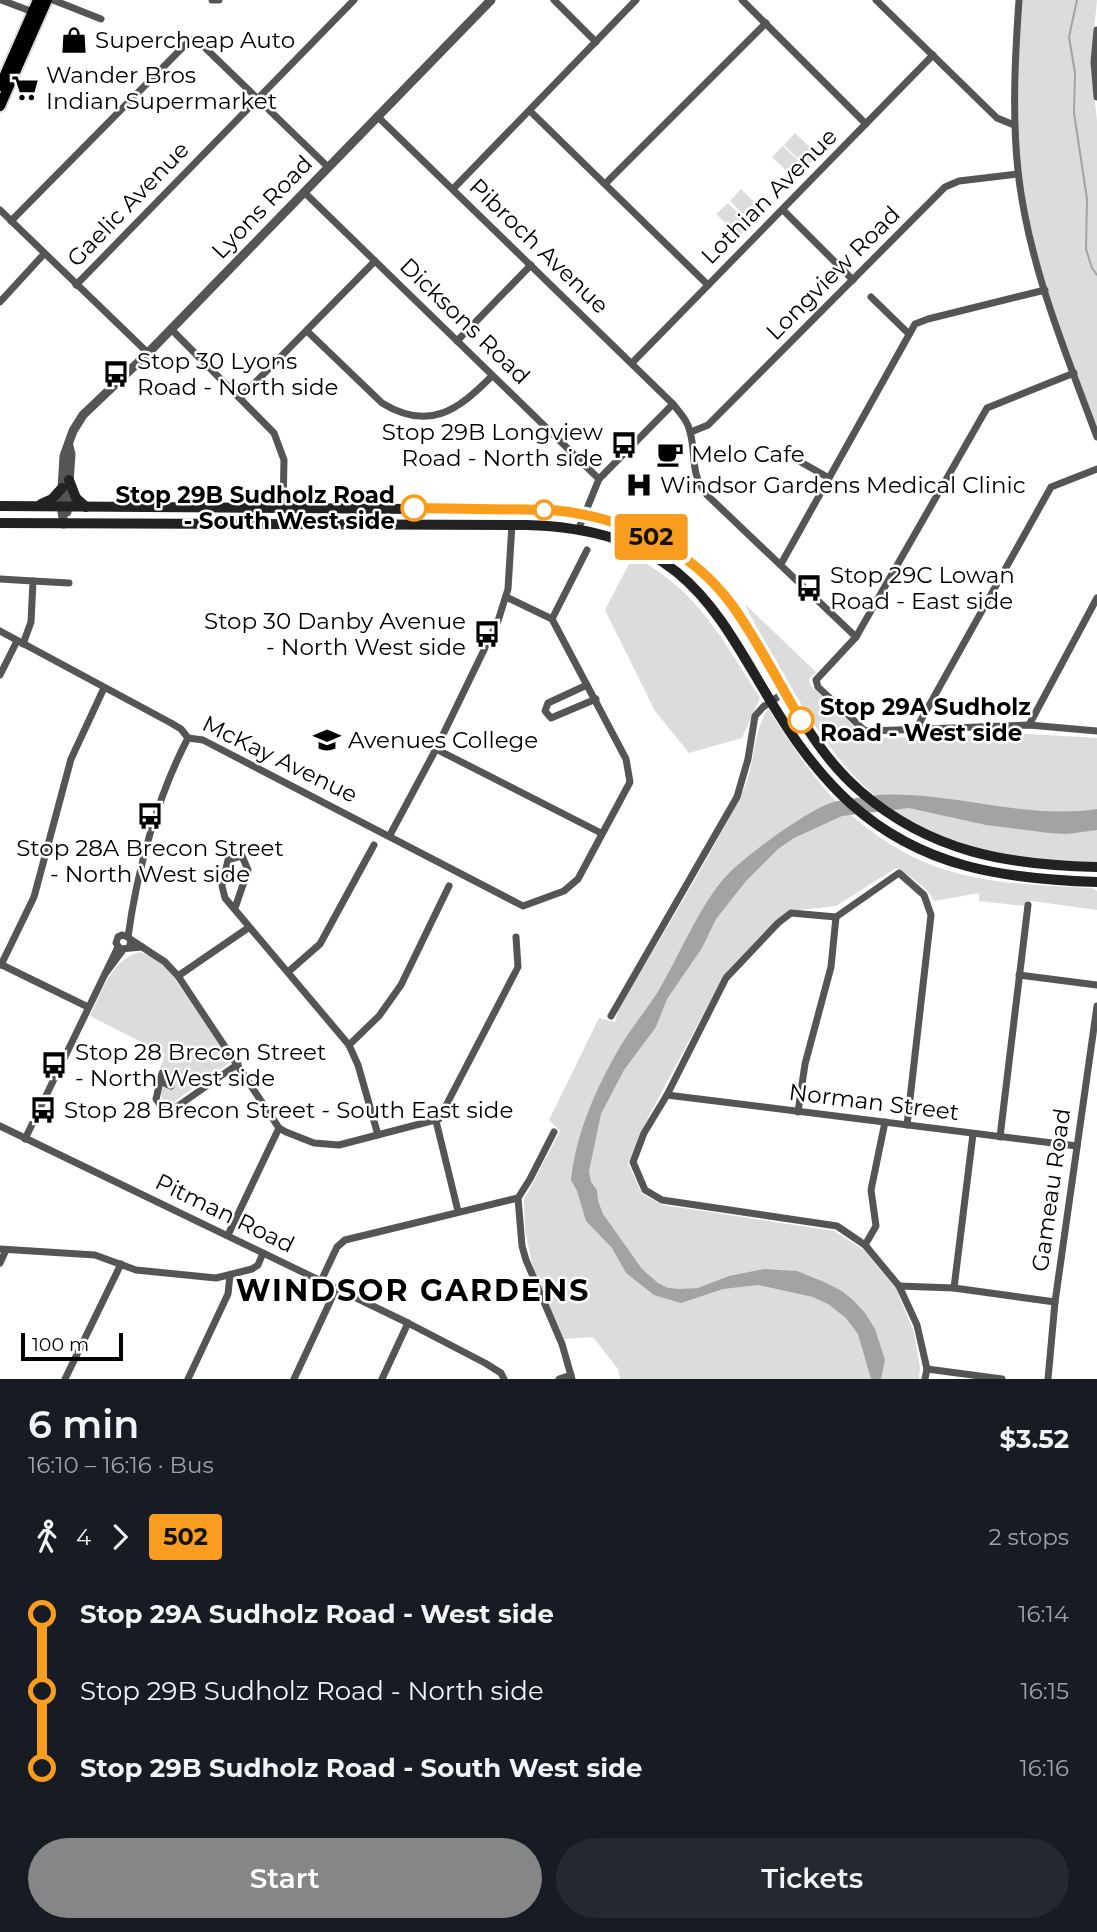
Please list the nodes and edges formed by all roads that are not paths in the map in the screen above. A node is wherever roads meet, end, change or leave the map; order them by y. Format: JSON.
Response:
{"nodes":[{"id":1,"x":1,"y":0,"type":"edge"},
{"id":2,"x":38,"y":0,"type":"edge"},
{"id":3,"x":47,"y":0,"type":"edge"},
{"id":4,"x":53,"y":0,"type":"edge"},
{"id":5,"x":354,"y":0,"type":"edge"},
{"id":6,"x":491,"y":0,"type":"edge"},
{"id":7,"x":554,"y":0,"type":"edge"},
{"id":8,"x":636,"y":0,"type":"edge"},
{"id":9,"x":742,"y":0,"type":"edge"},
{"id":10,"x":876,"y":0,"type":"edge"},
{"id":11,"x":1019,"y":0,"type":"edge"},
{"id":12,"x":37,"y":13,"type":"junction"},
{"id":13,"x":101,"y":19,"type":"dead end"},
{"id":14,"x":766,"y":23,"type":"junction"},
{"id":15,"x":1097,"y":30,"type":"edge"},
{"id":16,"x":596,"y":42,"type":"junction"},
{"id":17,"x":933,"y":55,"type":"junction"},
{"id":18,"x":0,"y":86,"type":"edge"},
{"id":19,"x":1097,"y":97,"type":"edge"},
{"id":20,"x":258,"y":98,"type":"junction"},
{"id":21,"x":0,"y":106,"type":"edge"},
{"id":22,"x":530,"y":111,"type":"junction"},
{"id":23,"x":377,"y":116,"type":"junction"},
{"id":24,"x":866,"y":124,"type":"junction"},
{"id":25,"x":1014,"y":125,"type":"junction"},
{"id":26,"x":328,"y":167,"type":"junction"},
{"id":27,"x":1018,"y":174,"type":"junction"},
{"id":28,"x":606,"y":184,"type":"junction"},
{"id":29,"x":453,"y":189,"type":"junction"},
{"id":30,"x":304,"y":191,"type":"junction"},
{"id":31,"x":0,"y":210,"type":"edge"},
{"id":32,"x":783,"y":210,"type":"junction"},
{"id":33,"x":11,"y":221,"type":"junction"},
{"id":34,"x":44,"y":254,"type":"junction"},
{"id":35,"x":375,"y":261,"type":"junction"},
{"id":36,"x":531,"y":265,"type":"junction"},
{"id":37,"x":853,"y":281,"type":"junction"},
{"id":38,"x":76,"y":285,"type":"junction"},
{"id":39,"x":708,"y":285,"type":"junction"},
{"id":40,"x":1045,"y":290,"type":"junction"},
{"id":41,"x":871,"y":297,"type":"dead end"},
{"id":42,"x":0,"y":302,"type":"edge"},
{"id":43,"x":171,"y":329,"type":"junction"},
{"id":44,"x":307,"y":331,"type":"junction"},
{"id":45,"x":909,"y":334,"type":"junction"},
{"id":46,"x":457,"y":341,"type":"junction"},
{"id":47,"x":148,"y":353,"type":"junction"},
{"id":48,"x":632,"y":363,"type":"junction"},
{"id":49,"x":1074,"y":373,"type":"junction"},
{"id":50,"x":492,"y":376,"type":"junction"},
{"id":51,"x":240,"y":398,"type":"junction"},
{"id":52,"x":673,"y":404,"type":"junction"},
{"id":53,"x":691,"y":432,"type":"junction"},
{"id":54,"x":1097,"y":437,"type":"edge"},
{"id":55,"x":799,"y":461,"type":"dead end"},
{"id":56,"x":1097,"y":469,"type":"edge"},
{"id":57,"x":829,"y":478,"type":"junction"},
{"id":58,"x":599,"y":479,"type":"junction"},
{"id":59,"x":65,"y":484,"type":"junction"},
{"id":60,"x":0,"y":506,"type":"edge"},
{"id":61,"x":38,"y":506,"type":"junction"},
{"id":62,"x":64,"y":506,"type":"junction"},
{"id":63,"x":86,"y":507,"type":"junction"},
{"id":64,"x":283,"y":508,"type":"junction"},
{"id":65,"x":347,"y":508,"type":"junction"},
{"id":66,"x":516,"y":509,"type":"junction"},
{"id":67,"x":584,"y":514,"type":"junction"},
{"id":68,"x":0,"y":523,"type":"edge"},
{"id":69,"x":40,"y":523,"type":"junction"},
{"id":70,"x":64,"y":524,"type":"junction"},
{"id":71,"x":346,"y":524,"type":"junction"},
{"id":72,"x":512,"y":524,"type":"junction"},
{"id":73,"x":579,"y":528,"type":"junction"},
{"id":74,"x":587,"y":550,"type":"dead end"},
{"id":75,"x":781,"y":564,"type":"junction"},
{"id":76,"x":0,"y":579,"type":"edge"},
{"id":77,"x":33,"y":581,"type":"junction"},
{"id":78,"x":69,"y":583,"type":"dead end"},
{"id":79,"x":506,"y":597,"type":"junction"},
{"id":80,"x":1097,"y":598,"type":"edge"},
{"id":81,"x":552,"y":619,"type":"junction"},
{"id":82,"x":0,"y":631,"type":"edge"},
{"id":83,"x":856,"y":637,"type":"junction"},
{"id":84,"x":20,"y":642,"type":"junction"},
{"id":85,"x":0,"y":675,"type":"edge"},
{"id":86,"x":587,"y":685,"type":"junction"},
{"id":87,"x":104,"y":688,"type":"junction"},
{"id":88,"x":785,"y":692,"type":"junction"},
{"id":89,"x":596,"y":699,"type":"junction"},
{"id":90,"x":772,"y":701,"type":"junction"},
{"id":91,"x":1029,"y":725,"type":"junction"},
{"id":92,"x":916,"y":729,"type":"junction"},
{"id":93,"x":1097,"y":731,"type":"edge"},
{"id":94,"x":188,"y":738,"type":"junction"},
{"id":95,"x":436,"y":749,"type":"junction"},
{"id":96,"x":601,"y":834,"type":"junction"},
{"id":97,"x":390,"y":835,"type":"junction"},
{"id":98,"x":374,"y":845,"type":"dead end"},
{"id":99,"x":1097,"y":867,"type":"edge"},
{"id":100,"x":1097,"y":883,"type":"edge"},
{"id":101,"x":449,"y":886,"type":"dead end"},
{"id":102,"x":1028,"y":905,"type":"dead end"},
{"id":103,"x":235,"y":908,"type":"junction"},
{"id":104,"x":836,"y":917,"type":"junction"},
{"id":105,"x":248,"y":928,"type":"junction"},
{"id":106,"x":516,"y":937,"type":"dead end"},
{"id":107,"x":125,"y":942,"type":"junction"},
{"id":108,"x":1,"y":965,"type":"edge"},
{"id":109,"x":288,"y":972,"type":"junction"},
{"id":110,"x":1019,"y":975,"type":"junction"},
{"id":111,"x":178,"y":976,"type":"junction"},
{"id":112,"x":1097,"y":985,"type":"edge"},
{"id":113,"x":1097,"y":1006,"type":"edge"},
{"id":114,"x":88,"y":1007,"type":"junction"},
{"id":115,"x":611,"y":1016,"type":"dead end"},
{"id":116,"x":348,"y":1045,"type":"junction"},
{"id":117,"x":238,"y":1064,"type":"junction"},
{"id":118,"x":171,"y":1086,"type":"dead end"},
{"id":119,"x":667,"y":1095,"type":"junction"},
{"id":120,"x":798,"y":1112,"type":"junction"},
{"id":121,"x":436,"y":1121,"type":"junction"},
{"id":122,"x":885,"y":1122,"type":"junction"},
{"id":123,"x":907,"y":1125,"type":"junction"},
{"id":124,"x":0,"y":1126,"type":"edge"},
{"id":125,"x":279,"y":1128,"type":"junction"},
{"id":126,"x":554,"y":1132,"type":"dead end"},
{"id":127,"x":973,"y":1133,"type":"junction"},
{"id":128,"x":378,"y":1135,"type":"junction"},
{"id":129,"x":1000,"y":1137,"type":"junction"},
{"id":130,"x":25,"y":1139,"type":"junction"},
{"id":131,"x":1077,"y":1146,"type":"junction"},
{"id":132,"x":518,"y":1198,"type":"junction"},
{"id":133,"x":458,"y":1211,"type":"junction"},
{"id":134,"x":228,"y":1235,"type":"junction"},
{"id":135,"x":864,"y":1245,"type":"junction"},
{"id":136,"x":3,"y":1250,"type":"edge"},
{"id":137,"x":263,"y":1253,"type":"junction"},
{"id":138,"x":0,"y":1263,"type":"edge"},
{"id":139,"x":121,"y":1264,"type":"junction"},
{"id":140,"x":230,"y":1275,"type":"junction"},
{"id":141,"x":321,"y":1281,"type":"junction"},
{"id":142,"x":899,"y":1286,"type":"junction"},
{"id":143,"x":954,"y":1288,"type":"junction"},
{"id":144,"x":336,"y":1289,"type":"junction"},
{"id":145,"x":1055,"y":1302,"type":"junction"},
{"id":146,"x":408,"y":1323,"type":"junction"},
{"id":147,"x":926,"y":1369,"type":"junction"},
{"id":148,"x":571,"y":1377,"type":"edge"},
{"id":149,"x":65,"y":1379,"type":"edge"},
{"id":150,"x":188,"y":1379,"type":"edge"},
{"id":151,"x":294,"y":1379,"type":"edge"},
{"id":152,"x":382,"y":1379,"type":"edge"},
{"id":153,"x":504,"y":1379,"type":"edge"},
{"id":154,"x":559,"y":1379,"type":"edge"},
{"id":155,"x":925,"y":1379,"type":"edge"},
{"id":156,"x":1002,"y":1379,"type":"edge"},
{"id":157,"x":1048,"y":1379,"type":"edge"}],
"edges":[{"from":1,"to":12,"type":"street"},
{"from":2,"to":12,"type":"highway"},
{"from":3,"to":12,"type":"highway"},
{"from":4,"to":13,"type":"street"},
{"from":5,"to":20,"type":"street","name":"Gaelic Avenue"},
{"from":6,"to":23,"type":"street","name":"Lyons Road"},
{"from":7,"to":16,"type":"street"},
{"from":8,"to":16,"type":"street"},
{"from":9,"to":14,"type":"street"},
{"from":10,"to":17,"type":"street"},
{"from":11,"to":25,"type":"street"},
{"from":12,"to":18,"type":"highway"},
{"from":12,"to":21,"type":"highway"},
{"from":14,"to":24,"type":"street"},
{"from":14,"to":28,"type":"street"},
{"from":15,"to":19,"type":"street"},
{"from":16,"to":22,"type":"street"},
{"from":17,"to":24,"type":"street","name":"Lothian Avenue"},
{"from":17,"to":25,"type":"street"},
{"from":20,"to":26,"type":"street"},
{"from":20,"to":33,"type":"street"},
{"from":20,"to":38,"type":"street","name":"Gaelic Avenue"},
{"from":22,"to":28,"type":"street"},
{"from":22,"to":29,"type":"street"},
{"from":23,"to":26,"type":"street","name":"Lyons Road"},
{"from":23,"to":29,"type":"street","name":"Pibroch Avenue"},
{"from":24,"to":32,"type":"street","name":"Lothian Avenue"},
{"from":25,"to":27,"type":"street"},
{"from":26,"to":30,"type":"street","name":"Lyons Road"},
{"from":27,"to":37,"type":"street","name":"Longview Road"},
{"from":27,"to":40,"type":"street"},
{"from":28,"to":39,"type":"street"},
{"from":29,"to":36,"type":"street","name":"Pibroch Avenue"},
{"from":30,"to":35,"type":"street","name":"Dicksons Road"},
{"from":30,"to":43,"type":"street","name":"Lyons Road"},
{"from":31,"to":33,"type":"street"},
{"from":32,"to":37,"type":"street"},
{"from":32,"to":39,"type":"street","name":"Lothian Avenue"},
{"from":33,"to":34,"type":"street"},
{"from":34,"to":38,"type":"street"},
{"from":34,"to":42,"type":"street"},
{"from":35,"to":44,"type":"street"},
{"from":35,"to":46,"type":"street","name":"Dicksons Road"},
{"from":36,"to":46,"type":"street"},
{"from":36,"to":48,"type":"street","name":"Pibroch Avenue"},
{"from":37,"to":53,"type":"street","name":"Longview Road"},
{"from":38,"to":47,"type":"street"},
{"from":39,"to":48,"type":"street","name":"Lothian Avenue"},
{"from":40,"to":45,"type":"street"},
{"from":40,"to":49,"type":"street"},
{"from":41,"to":45,"type":"street"},
{"from":43,"to":47,"type":"street","name":"Lyons Road"},
{"from":43,"to":51,"type":"street"},
{"from":44,"to":50,"type":"street"},
{"from":44,"to":51,"type":"street"},
{"from":45,"to":57,"type":"street"},
{"from":46,"to":50,"type":"street","name":"Dicksons Road"},
{"from":47,"to":59,"type":"street","name":"Lyons Road"},
{"from":48,"to":52,"type":"street","name":"Pibroch Avenue"},
{"from":49,"to":54,"type":"street"},
{"from":49,"to":83,"type":"street"},
{"from":50,"to":58,"type":"street","name":"Dicksons Road"},
{"from":51,"to":64,"type":"street"},
{"from":52,"to":53,"type":"street","name":"Pibroch Avenue"},
{"from":52,"to":58,"type":"street"},
{"from":53,"to":75,"type":"street"},
{"from":55,"to":57,"type":"street"},
{"from":56,"to":92,"type":"street"},
{"from":57,"to":75,"type":"street"},
{"from":58,"to":67,"type":"street"},
{"from":59,"to":61,"type":"main road"},
{"from":59,"to":62,"type":"street","name":"Lyons Road"},
{"from":59,"to":63,"type":"main road"},
{"from":60,"to":61,"type":"main road"},
{"from":61,"to":62,"type":"main road"},
{"from":61,"to":69,"type":"main road"},
{"from":62,"to":63,"type":"main road"},
{"from":62,"to":70,"type":"street","name":"Lyons Road"},
{"from":63,"to":64,"type":"main road"},
{"from":64,"to":65,"type":"main road"},
{"from":65,"to":66,"type":"main road"},
{"from":65,"to":71,"type":"main road"},
{"from":66,"to":67,"type":"main road"},
{"from":66,"to":72,"type":"main road"},
{"from":67,"to":73,"type":"street"},
{"from":67,"to":88,"type":"main road"},
{"from":68,"to":69,"type":"main road"},
{"from":69,"to":70,"type":"main road"},
{"from":70,"to":71,"type":"main road"},
{"from":71,"to":72,"type":"main road"},
{"from":72,"to":73,"type":"main road"},
{"from":72,"to":79,"type":"street"},
{"from":73,"to":90,"type":"main road"},
{"from":74,"to":81,"type":"street"},
{"from":75,"to":83,"type":"street"},
{"from":76,"to":77,"type":"street"},
{"from":77,"to":78,"type":"street"},
{"from":77,"to":84,"type":"street"},
{"from":79,"to":81,"type":"street"},
{"from":79,"to":95,"type":"street"},
{"from":80,"to":91,"type":"street"},
{"from":81,"to":86,"type":"street"},
{"from":82,"to":84,"type":"street","name":"McKay Avenue"},
{"from":83,"to":92,"type":"street"},
{"from":84,"to":85,"type":"street"},
{"from":84,"to":87,"type":"street","name":"McKay Avenue"},
{"from":86,"to":89,"type":"street"},
{"from":86,"to":89,"type":"street"},
{"from":87,"to":94,"type":"street","name":"McKay Avenue"},
{"from":87,"to":108,"type":"street"},
{"from":88,"to":90,"type":"street"},
{"from":88,"to":99,"type":"main road"},
{"from":89,"to":96,"type":"street"},
{"from":90,"to":100,"type":"main road"},
{"from":90,"to":115,"type":"street"},
{"from":91,"to":92,"type":"street"},
{"from":91,"to":93,"type":"street"},
{"from":94,"to":97,"type":"street","name":"McKay Avenue"},
{"from":94,"to":107,"type":"street"},
{"from":95,"to":96,"type":"street"},
{"from":95,"to":97,"type":"street"},
{"from":96,"to":97,"type":"street","name":"McKay Avenue"},
{"from":98,"to":109,"type":"street"},
{"from":101,"to":116,"type":"street"},
{"from":102,"to":110,"type":"street"},
{"from":103,"to":103,"type":"street"},
{"from":103,"to":105,"type":"street"},
{"from":104,"to":119,"type":"street"},
{"from":104,"to":120,"type":"street"},
{"from":104,"to":123,"type":"street"},
{"from":105,"to":109,"type":"street"},
{"from":105,"to":111,"type":"street"},
{"from":106,"to":121,"type":"street"},
{"from":107,"to":111,"type":"street"},
{"from":107,"to":114,"type":"street"},
{"from":108,"to":114,"type":"street"},
{"from":109,"to":116,"type":"street"},
{"from":110,"to":112,"type":"street"},
{"from":110,"to":129,"type":"street"},
{"from":111,"to":117,"type":"street"},
{"from":113,"to":131,"type":"street","name":"Gameau Road"},
{"from":114,"to":130,"type":"street"},
{"from":116,"to":128,"type":"street"},
{"from":117,"to":118,"type":"street"},
{"from":117,"to":125,"type":"street"},
{"from":119,"to":120,"type":"street","name":"Norman Street"},
{"from":119,"to":135,"type":"street"},
{"from":120,"to":122,"type":"street","name":"Norman Street"},
{"from":121,"to":128,"type":"street"},
{"from":121,"to":133,"type":"street"},
{"from":122,"to":123,"type":"street","name":"Norman Street"},
{"from":122,"to":135,"type":"street"},
{"from":123,"to":127,"type":"street","name":"Norman Street"},
{"from":124,"to":130,"type":"street","name":"Pitman Road"},
{"from":125,"to":128,"type":"street"},
{"from":125,"to":134,"type":"street"},
{"from":126,"to":132,"type":"street"},
{"from":127,"to":129,"type":"street","name":"Norman Street"},
{"from":127,"to":143,"type":"street"},
{"from":129,"to":131,"type":"street","name":"Norman Street"},
{"from":130,"to":134,"type":"street","name":"Pitman Road"},
{"from":131,"to":145,"type":"street","name":"Gameau Road"},
{"from":132,"to":133,"type":"street"},
{"from":132,"to":148,"type":"street"},
{"from":133,"to":141,"type":"street"},
{"from":134,"to":137,"type":"street","name":"Pitman Road"},
{"from":135,"to":142,"type":"street"},
{"from":136,"to":138,"type":"street"},
{"from":136,"to":139,"type":"street"},
{"from":137,"to":140,"type":"street"},
{"from":137,"to":141,"type":"street","name":"Pitman Road"},
{"from":139,"to":140,"type":"street"},
{"from":139,"to":149,"type":"street"},
{"from":140,"to":150,"type":"street"},
{"from":141,"to":144,"type":"street","name":"Pitman Road"},
{"from":142,"to":143,"type":"street"},
{"from":142,"to":147,"type":"street"},
{"from":143,"to":145,"type":"street"},
{"from":144,"to":146,"type":"street","name":"Pitman Road"},
{"from":144,"to":151,"type":"street"},
{"from":145,"to":157,"type":"street","name":"Gameau Road"},
{"from":146,"to":152,"type":"street"},
{"from":146,"to":153,"type":"street","name":"Pitman Road"},
{"from":147,"to":155,"type":"street"},
{"from":147,"to":156,"type":"street"},
{"from":148,"to":154,"type":"street"}]}
